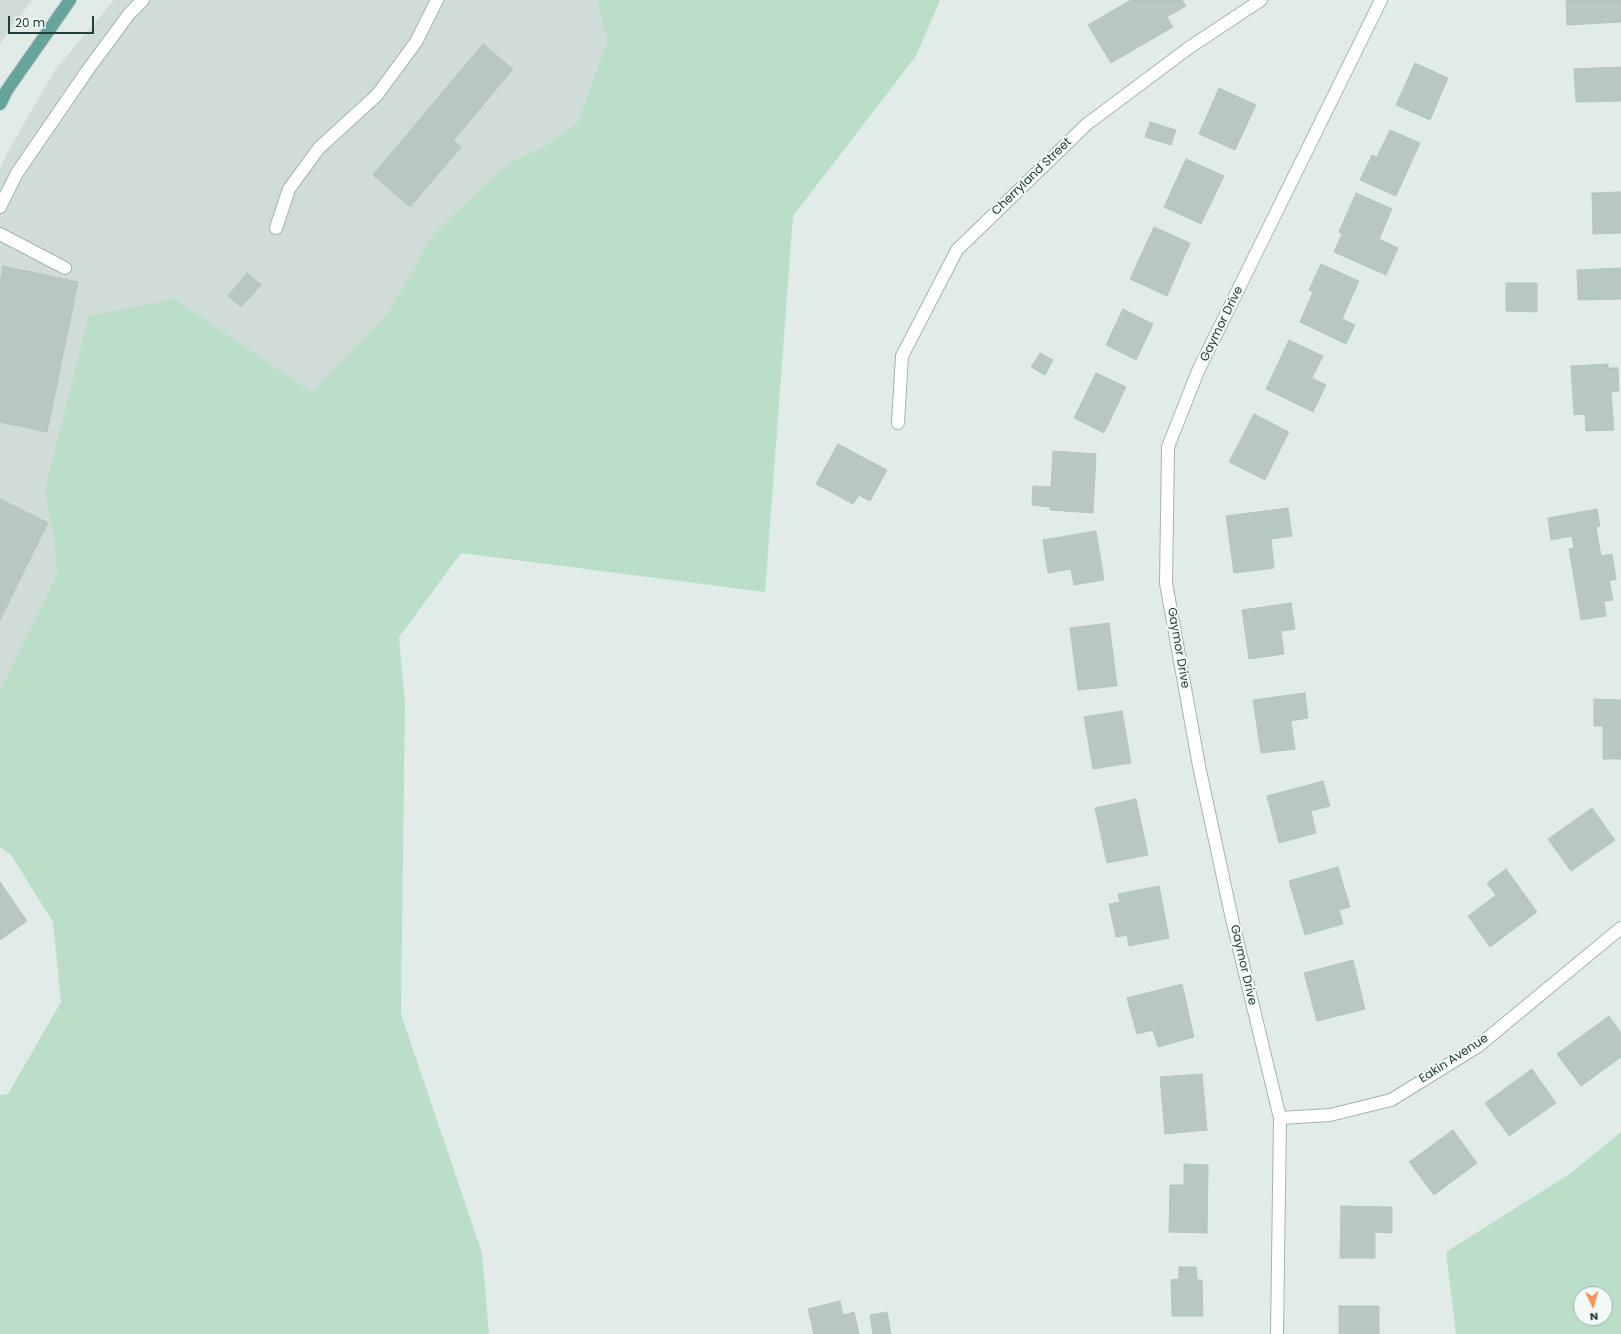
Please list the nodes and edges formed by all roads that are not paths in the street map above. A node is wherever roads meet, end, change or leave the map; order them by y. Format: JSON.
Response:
{"nodes":[{"id":1,"x":70,"y":0,"type":"edge"},
{"id":2,"x":144,"y":0,"type":"edge"},
{"id":3,"x":437,"y":0,"type":"edge"},
{"id":4,"x":1261,"y":0,"type":"edge"},
{"id":5,"x":1381,"y":0,"type":"edge"},
{"id":6,"x":0,"y":104,"type":"edge"},
{"id":7,"x":0,"y":206,"type":"edge"},
{"id":8,"x":276,"y":228,"type":"dead end"},
{"id":9,"x":0,"y":234,"type":"edge"},
{"id":10,"x":65,"y":268,"type":"dead end"},
{"id":11,"x":898,"y":423,"type":"dead end"},
{"id":12,"x":1621,"y":928,"type":"edge"},
{"id":13,"x":1280,"y":1118,"type":"junction"},
{"id":14,"x":1277,"y":1334,"type":"edge"}],
"edges":[{"from":1,"to":6,"type":"main road"},
{"from":2,"to":7,"type":"street"},
{"from":3,"to":8,"type":"street"},
{"from":4,"to":11,"type":"street","name":"Cherryland Street"},
{"from":5,"to":13,"type":"street","name":"Gaymor Drive"},
{"from":9,"to":10,"type":"street"},
{"from":12,"to":13,"type":"street","name":"Eakin Avenue"},
{"from":13,"to":14,"type":"street","name":"Gaymor Drive"}]}
